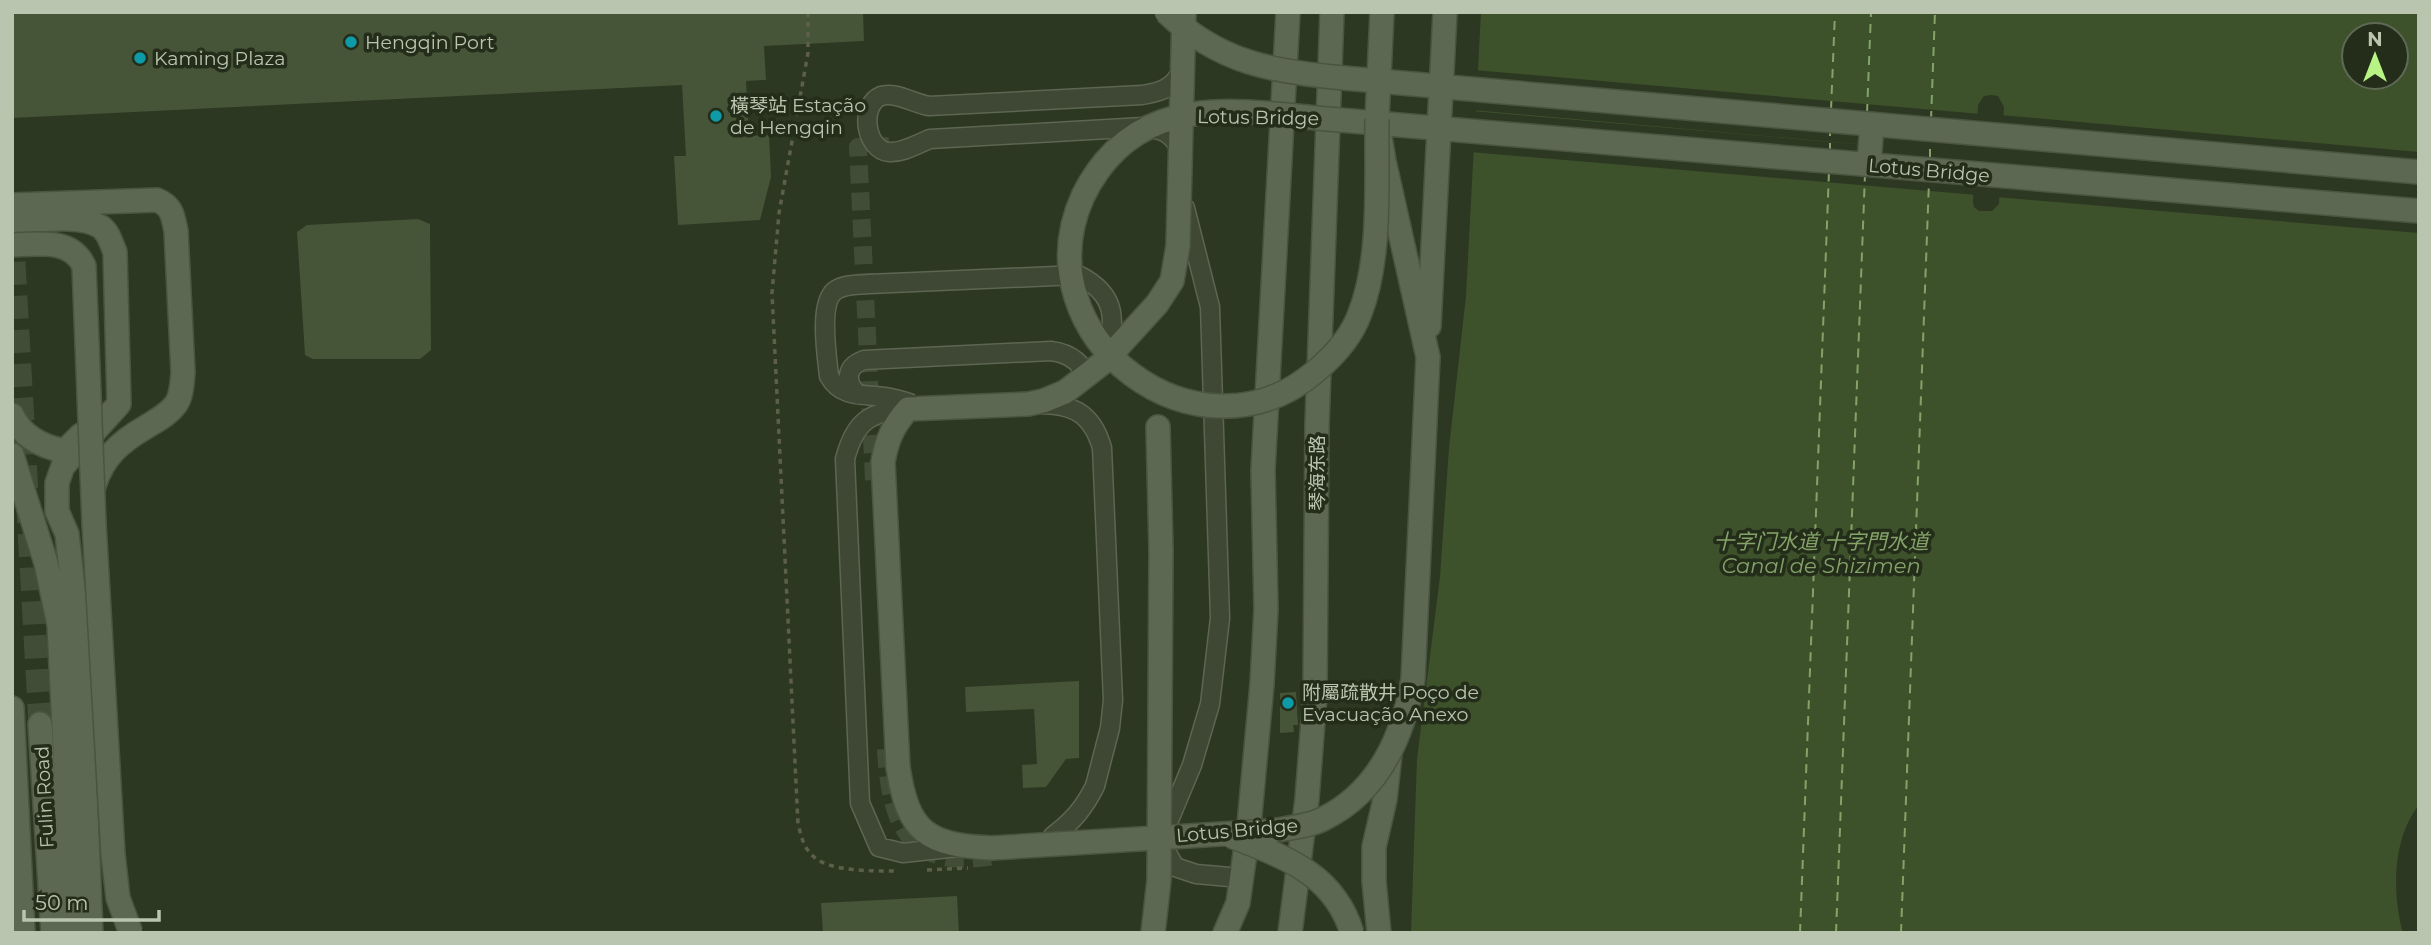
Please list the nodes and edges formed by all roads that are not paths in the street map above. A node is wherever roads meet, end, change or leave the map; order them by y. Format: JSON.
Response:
{"nodes":[{"id":1,"x":1166,"y":12,"type":"edge"},
{"id":2,"x":1184,"y":12,"type":"edge"},
{"id":3,"x":1288,"y":12,"type":"edge"},
{"id":4,"x":1332,"y":12,"type":"edge"},
{"id":5,"x":1382,"y":12,"type":"edge"},
{"id":6,"x":1445,"y":12,"type":"edge"},
{"id":7,"x":1182,"y":70,"type":"junction"},
{"id":8,"x":1377,"y":119,"type":"junction"},
{"id":9,"x":1872,"y":124,"type":"junction"},
{"id":10,"x":1172,"y":140,"type":"junction"},
{"id":11,"x":1869,"y":164,"type":"junction"},
{"id":12,"x":2419,"y":172,"type":"edge"},
{"id":13,"x":12,"y":205,"type":"edge"},
{"id":14,"x":2419,"y":211,"type":"edge"},
{"id":15,"x":12,"y":222,"type":"edge"},
{"id":16,"x":12,"y":245,"type":"edge"},
{"id":17,"x":1428,"y":358,"type":"junction"},
{"id":18,"x":1105,"y":361,"type":"junction"},
{"id":19,"x":1078,"y":384,"type":"junction"},
{"id":20,"x":858,"y":395,"type":"junction"},
{"id":21,"x":119,"y":404,"type":"junction"},
{"id":22,"x":1028,"y":404,"type":"junction"},
{"id":23,"x":917,"y":409,"type":"junction"},
{"id":24,"x":12,"y":415,"type":"edge"},
{"id":25,"x":1158,"y":427,"type":"dead end"},
{"id":26,"x":12,"y":455,"type":"edge"},
{"id":27,"x":93,"y":486,"type":"junction"},
{"id":28,"x":12,"y":708,"type":"edge"},
{"id":29,"x":40,"y":724,"type":"tunnel mouth"},
{"id":30,"x":1390,"y":754,"type":"junction"},
{"id":31,"x":1225,"y":833,"type":"junction"},
{"id":32,"x":1054,"y":836,"type":"dead end"},
{"id":33,"x":16,"y":857,"type":"edge"},
{"id":34,"x":967,"y":857,"type":"junction"},
{"id":35,"x":1241,"y":878,"type":"junction"},
{"id":36,"x":50,"y":926,"type":"edge"},
{"id":37,"x":12,"y":932,"type":"edge"},
{"id":38,"x":23,"y":933,"type":"edge"},
{"id":39,"x":74,"y":933,"type":"edge"},
{"id":40,"x":91,"y":933,"type":"edge"},
{"id":41,"x":131,"y":933,"type":"edge"},
{"id":42,"x":1153,"y":933,"type":"edge"},
{"id":43,"x":1225,"y":933,"type":"edge"},
{"id":44,"x":1290,"y":933,"type":"edge"},
{"id":45,"x":1352,"y":933,"type":"edge"},
{"id":46,"x":1379,"y":933,"type":"edge"}],
"edges":[{"from":1,"to":9,"type":"main road","bridge":true},
{"from":2,"to":7,"type":"main road","bridge":true},
{"from":3,"to":35,"type":"main road"},
{"from":4,"to":44,"type":"main road","name":"琴海东路"},
{"from":5,"to":8,"type":"main road","name":"Lotus Bridge"},
{"from":6,"to":17,"type":"main road","name":"Lotus Bridge"},
{"from":7,"to":10,"type":"main road","bridge":true},
{"from":7,"to":10,"type":"street","bridge":true},
{"from":8,"to":11,"type":"main road","name":"Lotus Bridge","bridge":true},
{"from":8,"to":17,"type":"main road","name":"Lotus Bridge","bridge":true},
{"from":9,"to":11,"type":"main road"},
{"from":9,"to":12,"type":"main road"},
{"from":10,"to":18,"type":"main road","bridge":true},
{"from":10,"to":35,"type":"street"},
{"from":11,"to":14,"type":"main road","name":"Lotus Bridge"},
{"from":13,"to":27,"type":"main road"},
{"from":15,"to":21,"type":"main road"},
{"from":16,"to":27,"type":"main road","bridge":true},
{"from":17,"to":30,"type":"main road","name":"Lotus Bridge","bridge":true},
{"from":18,"to":19,"type":"main road","bridge":true},
{"from":18,"to":20,"type":"street","bridge":true},
{"from":19,"to":20,"type":"street","bridge":true},
{"from":19,"to":22,"type":"main road","bridge":true},
{"from":20,"to":23,"type":"street","bridge":true},
{"from":21,"to":24,"type":"main road"},
{"from":21,"to":40,"type":"main road"},
{"from":22,"to":23,"type":"main road","bridge":true},
{"from":22,"to":32,"type":"street","bridge":true},
{"from":23,"to":34,"type":"main road","name":"Lotus Bridge","bridge":true},
{"from":23,"to":34,"type":"street","bridge":true},
{"from":25,"to":42,"type":"main road","bridge":true},
{"from":26,"to":39,"type":"main road"},
{"from":27,"to":41,"type":"main road","bridge":true},
{"from":28,"to":33,"type":"main road","name":"Fulin Road"},
{"from":29,"to":36,"type":"main road","name":"Fulin Road"},
{"from":30,"to":31,"type":"main road","name":"Lotus Bridge","bridge":true},
{"from":30,"to":46,"type":"main road"},
{"from":31,"to":34,"type":"main road","name":"Lotus Bridge","bridge":true},
{"from":31,"to":45,"type":"main road","bridge":true},
{"from":33,"to":37,"type":"main road"},
{"from":33,"to":38,"type":"main road"},
{"from":35,"to":43,"type":"main road"}]}
